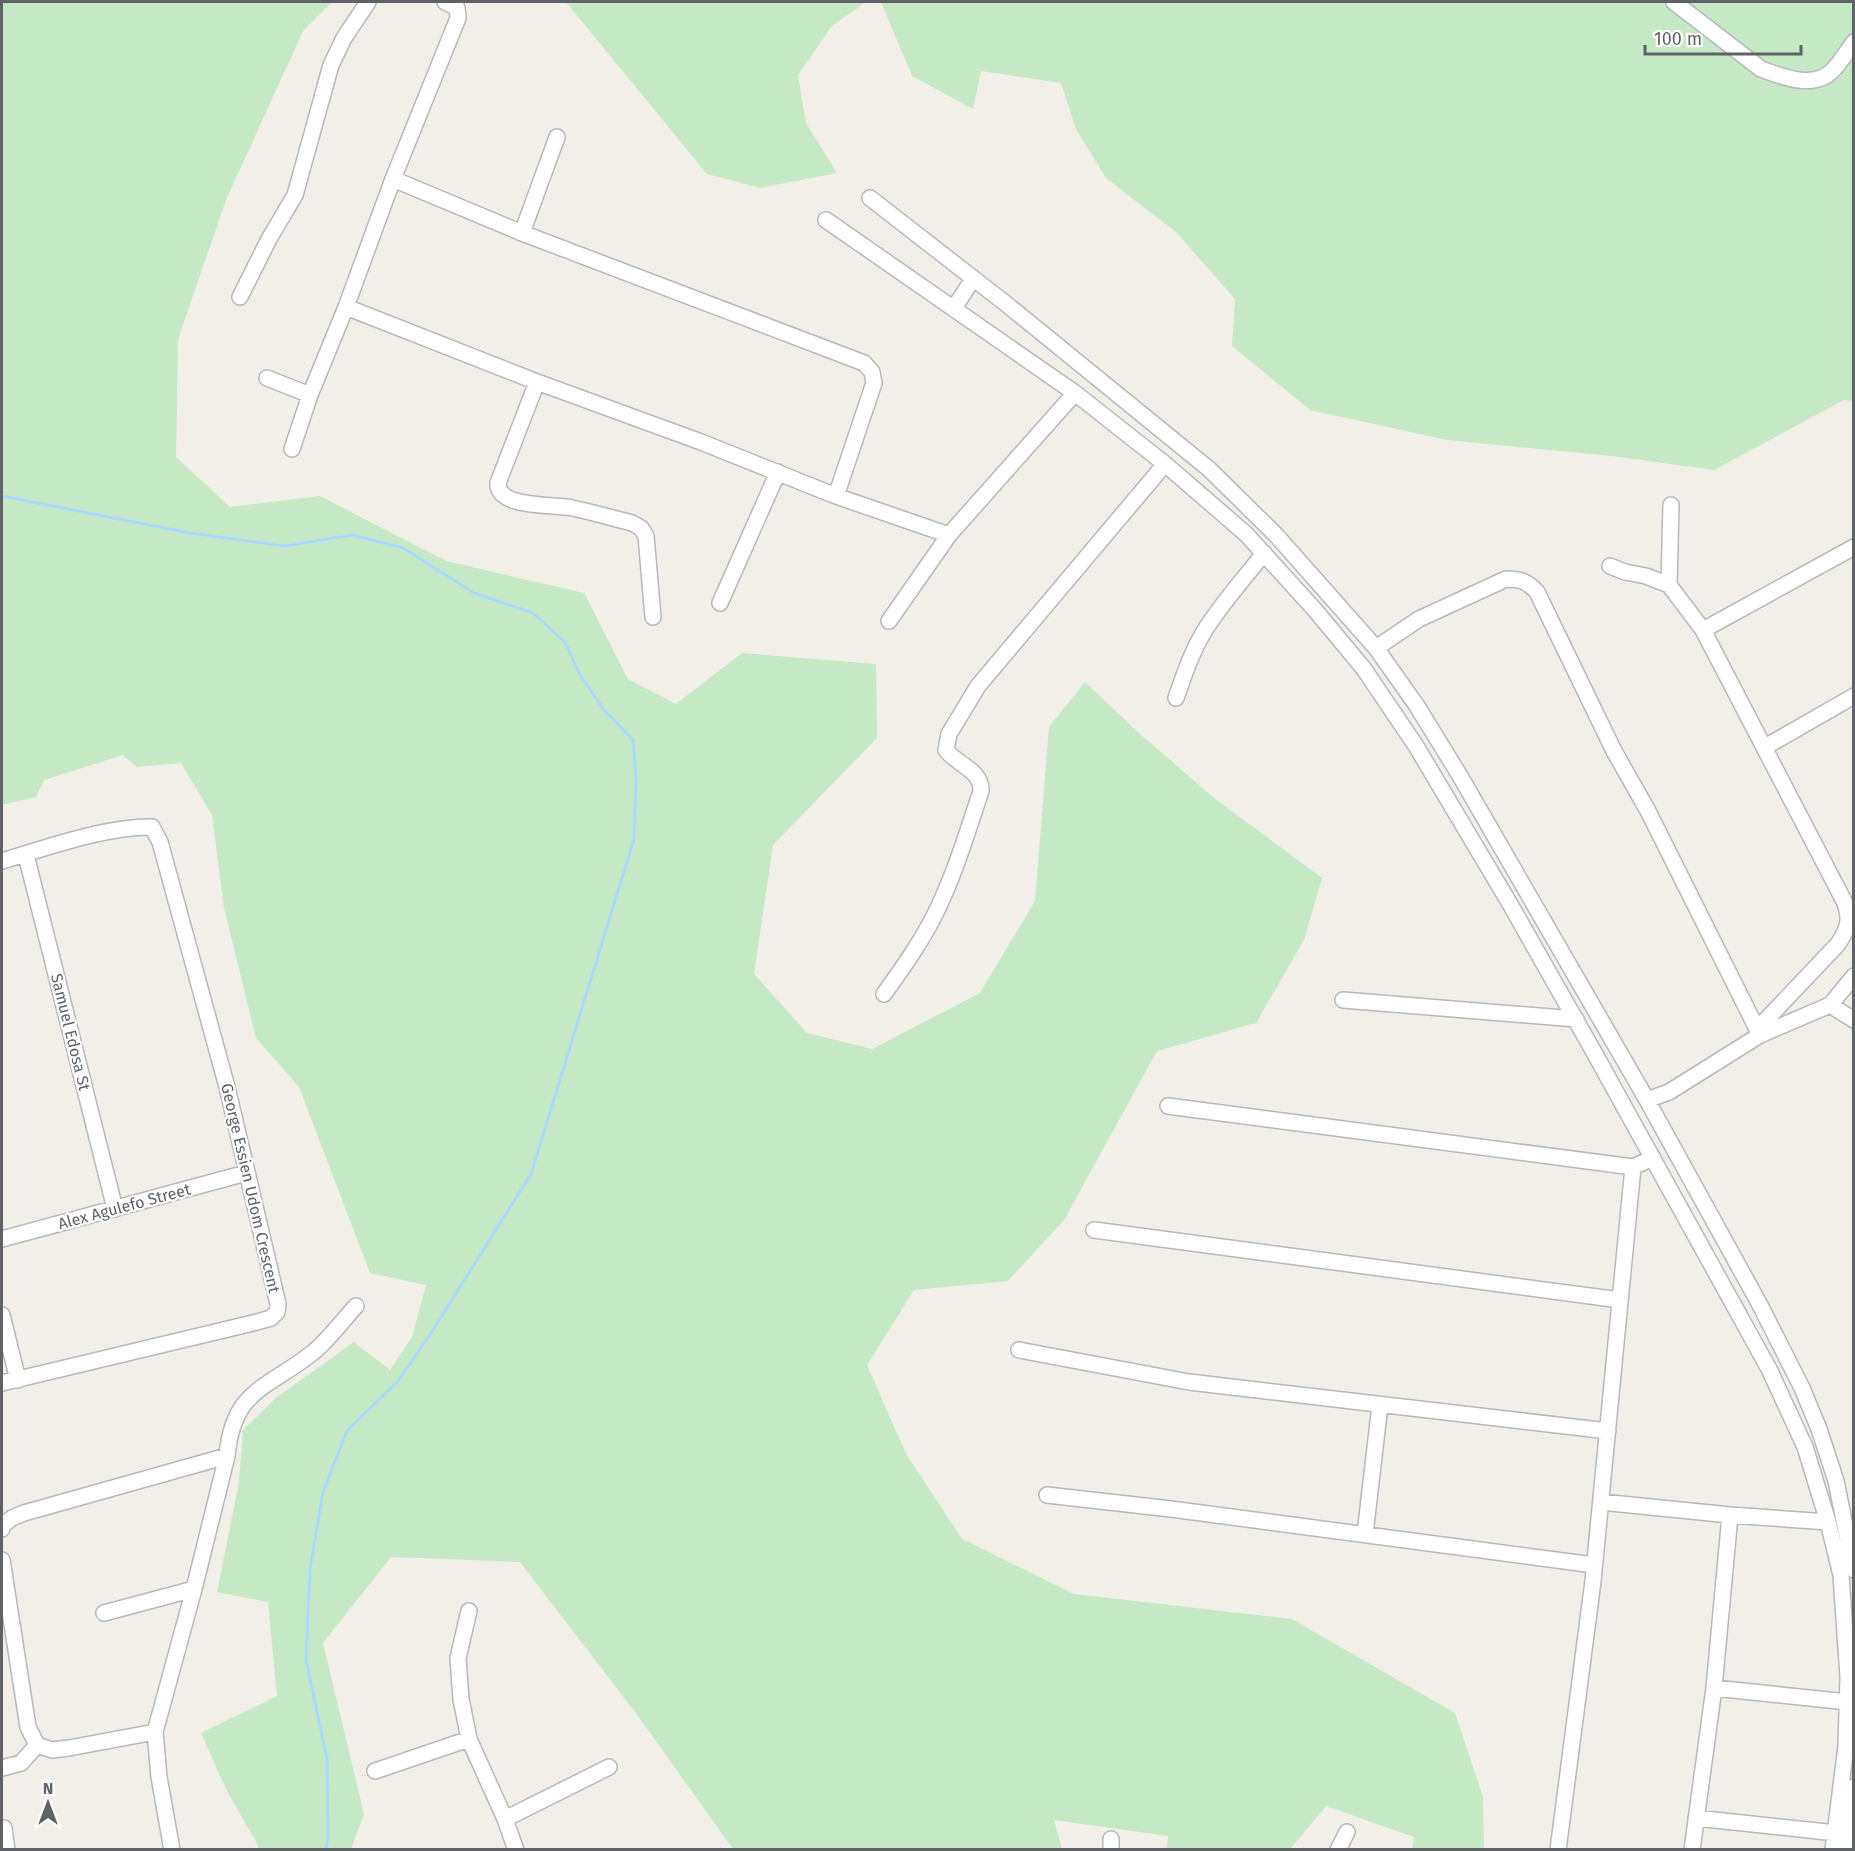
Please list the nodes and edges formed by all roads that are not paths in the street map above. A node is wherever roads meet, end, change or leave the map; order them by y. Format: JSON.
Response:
{"nodes":[{"id":1,"x":368,"y":2,"type":"edge"},
{"id":2,"x":446,"y":2,"type":"edge"},
{"id":3,"x":1674,"y":2,"type":"edge"},
{"id":4,"x":1854,"y":42,"type":"edge"},
{"id":5,"x":557,"y":137,"type":"dead end"},
{"id":6,"x":393,"y":179,"type":"junction"},
{"id":7,"x":870,"y":198,"type":"dead end"},
{"id":8,"x":826,"y":220,"type":"dead end"},
{"id":9,"x":522,"y":232,"type":"junction"},
{"id":10,"x":973,"y":279,"type":"junction"},
{"id":11,"x":240,"y":297,"type":"dead end"},
{"id":12,"x":346,"y":307,"type":"junction"},
{"id":13,"x":954,"y":308,"type":"junction"},
{"id":14,"x":267,"y":378,"type":"dead end"},
{"id":15,"x":537,"y":382,"type":"junction"},
{"id":16,"x":1075,"y":393,"type":"junction"},
{"id":17,"x":310,"y":395,"type":"junction"},
{"id":18,"x":292,"y":449,"type":"dead end"},
{"id":19,"x":1165,"y":464,"type":"junction"},
{"id":20,"x":778,"y":472,"type":"junction"},
{"id":21,"x":836,"y":496,"type":"junction"},
{"id":22,"x":1671,"y":505,"type":"dead end"},
{"id":23,"x":949,"y":535,"type":"junction"},
{"id":24,"x":1854,"y":547,"type":"edge"},
{"id":25,"x":1264,"y":554,"type":"junction"},
{"id":26,"x":1610,"y":566,"type":"dead end"},
{"id":27,"x":1669,"y":585,"type":"junction"},
{"id":28,"x":720,"y":603,"type":"dead end"},
{"id":29,"x":653,"y":617,"type":"dead end"},
{"id":30,"x":890,"y":621,"type":"dead end"},
{"id":31,"x":1703,"y":630,"type":"junction"},
{"id":32,"x":1376,"y":648,"type":"junction"},
{"id":33,"x":1854,"y":696,"type":"edge"},
{"id":34,"x":1176,"y":698,"type":"dead end"},
{"id":35,"x":1765,"y":747,"type":"junction"},
{"id":36,"x":26,"y":855,"type":"junction"},
{"id":37,"x":2,"y":861,"type":"edge"},
{"id":38,"x":1854,"y":976,"type":"edge"},
{"id":39,"x":884,"y":994,"type":"dead end"},
{"id":40,"x":1343,"y":1000,"type":"dead end"},
{"id":41,"x":1830,"y":1005,"type":"junction"},
{"id":42,"x":1576,"y":1019,"type":"junction"},
{"id":43,"x":1854,"y":1020,"type":"edge"},
{"id":44,"x":1760,"y":1035,"type":"junction"},
{"id":45,"x":1614,"y":1044,"type":"junction"},
{"id":46,"x":1595,"y":1054,"type":"junction"},
{"id":47,"x":1647,"y":1101,"type":"junction"},
{"id":48,"x":1168,"y":1106,"type":"dead end"},
{"id":49,"x":1653,"y":1158,"type":"junction"},
{"id":50,"x":1633,"y":1167,"type":"junction"},
{"id":51,"x":246,"y":1173,"type":"junction"},
{"id":52,"x":116,"y":1209,"type":"junction"},
{"id":53,"x":1094,"y":1230,"type":"dead end"},
{"id":54,"x":2,"y":1239,"type":"edge"},
{"id":55,"x":1620,"y":1300,"type":"junction"},
{"id":56,"x":356,"y":1306,"type":"dead end"},
{"id":57,"x":2,"y":1315,"type":"edge"},
{"id":58,"x":1019,"y":1350,"type":"dead end"},
{"id":59,"x":18,"y":1380,"type":"junction"},
{"id":60,"x":2,"y":1383,"type":"edge"},
{"id":61,"x":1380,"y":1406,"type":"junction"},
{"id":62,"x":1608,"y":1431,"type":"junction"},
{"id":63,"x":227,"y":1456,"type":"junction"},
{"id":64,"x":1047,"y":1495,"type":"dead end"},
{"id":65,"x":1600,"y":1502,"type":"junction"},
{"id":66,"x":1849,"y":1512,"type":"edge"},
{"id":67,"x":1730,"y":1515,"type":"junction"},
{"id":68,"x":1828,"y":1522,"type":"junction"},
{"id":69,"x":2,"y":1529,"type":"edge"},
{"id":70,"x":1365,"y":1534,"type":"junction"},
{"id":71,"x":2,"y":1560,"type":"edge"},
{"id":72,"x":1594,"y":1564,"type":"junction"},
{"id":73,"x":1854,"y":1570,"type":"edge"},
{"id":74,"x":194,"y":1589,"type":"junction"},
{"id":75,"x":469,"y":1611,"type":"dead end"},
{"id":76,"x":104,"y":1613,"type":"dead end"},
{"id":77,"x":1714,"y":1688,"type":"junction"},
{"id":78,"x":1848,"y":1702,"type":"junction"},
{"id":79,"x":154,"y":1732,"type":"junction"},
{"id":80,"x":469,"y":1739,"type":"junction"},
{"id":81,"x":37,"y":1745,"type":"junction"},
{"id":82,"x":609,"y":1767,"type":"dead end"},
{"id":83,"x":2,"y":1768,"type":"edge"},
{"id":84,"x":375,"y":1771,"type":"dead end"},
{"id":85,"x":1854,"y":1787,"type":"edge"},
{"id":86,"x":1696,"y":1818,"type":"junction"},
{"id":87,"x":505,"y":1819,"type":"junction"},
{"id":88,"x":1852,"y":1820,"type":"edge"},
{"id":89,"x":4,"y":1828,"type":"dead end"},
{"id":90,"x":1347,"y":1832,"type":"dead end"},
{"id":91,"x":1836,"y":1833,"type":"junction"},
{"id":92,"x":515,"y":1849,"type":"edge"},
{"id":93,"x":8,"y":1850,"type":"edge"},
{"id":94,"x":172,"y":1850,"type":"edge"},
{"id":95,"x":1338,"y":1850,"type":"edge"},
{"id":96,"x":1558,"y":1850,"type":"edge"},
{"id":97,"x":1692,"y":1850,"type":"edge"},
{"id":98,"x":1833,"y":1850,"type":"edge"},
{"id":99,"x":1845,"y":1850,"type":"edge"}],
"edges":[{"from":1,"to":11,"type":"street"},
{"from":2,"to":6,"type":"street"},
{"from":3,"to":4,"type":"street"},
{"from":5,"to":9,"type":"street"},
{"from":6,"to":9,"type":"street"},
{"from":6,"to":12,"type":"street"},
{"from":7,"to":10,"type":"street"},
{"from":8,"to":13,"type":"street"},
{"from":9,"to":21,"type":"street"},
{"from":10,"to":13,"type":"street"},
{"from":10,"to":32,"type":"street"},
{"from":12,"to":15,"type":"street"},
{"from":12,"to":17,"type":"street"},
{"from":13,"to":16,"type":"street"},
{"from":14,"to":17,"type":"street"},
{"from":15,"to":20,"type":"street"},
{"from":15,"to":29,"type":"street"},
{"from":16,"to":19,"type":"street"},
{"from":16,"to":23,"type":"street"},
{"from":17,"to":18,"type":"street"},
{"from":19,"to":25,"type":"street"},
{"from":19,"to":39,"type":"street"},
{"from":20,"to":21,"type":"street"},
{"from":20,"to":28,"type":"street"},
{"from":21,"to":23,"type":"street"},
{"from":22,"to":27,"type":"street"},
{"from":23,"to":30,"type":"street"},
{"from":24,"to":31,"type":"street"},
{"from":25,"to":34,"type":"street"},
{"from":25,"to":42,"type":"street"},
{"from":26,"to":27,"type":"street"},
{"from":27,"to":31,"type":"street"},
{"from":31,"to":35,"type":"street"},
{"from":32,"to":44,"type":"street"},
{"from":32,"to":45,"type":"street"},
{"from":33,"to":35,"type":"street"},
{"from":35,"to":44,"type":"street"},
{"from":36,"to":37,"type":"street"},
{"from":36,"to":51,"type":"street","name":"George Essien Udom Crescent"},
{"from":36,"to":52,"type":"street","name":"Samuel Edosa St"},
{"from":38,"to":41,"type":"street"},
{"from":40,"to":42,"type":"street"},
{"from":41,"to":43,"type":"street"},
{"from":41,"to":44,"type":"street"},
{"from":42,"to":46,"type":"street"},
{"from":44,"to":47,"type":"street"},
{"from":45,"to":46,"type":"street"},
{"from":45,"to":47,"type":"street"},
{"from":46,"to":49,"type":"street"},
{"from":47,"to":66,"type":"street"},
{"from":48,"to":50,"type":"street"},
{"from":49,"to":50,"type":"street"},
{"from":49,"to":68,"type":"street"},
{"from":50,"to":55,"type":"street"},
{"from":51,"to":52,"type":"street","name":"Alex Agulefo Street"},
{"from":51,"to":59,"type":"street","name":"George Essien Udom Crescent"},
{"from":52,"to":54,"type":"street","name":"Alex Agulefo Street"},
{"from":53,"to":55,"type":"street"},
{"from":55,"to":62,"type":"street"},
{"from":56,"to":63,"type":"street"},
{"from":57,"to":59,"type":"street"},
{"from":58,"to":61,"type":"street"},
{"from":59,"to":60,"type":"street","name":"George Essien Udom Crescent"},
{"from":61,"to":62,"type":"street"},
{"from":61,"to":70,"type":"street"},
{"from":62,"to":65,"type":"street"},
{"from":63,"to":69,"type":"street"},
{"from":63,"to":74,"type":"street"},
{"from":64,"to":70,"type":"street"},
{"from":65,"to":67,"type":"street"},
{"from":65,"to":72,"type":"street"},
{"from":66,"to":73,"type":"street"},
{"from":67,"to":68,"type":"street"},
{"from":67,"to":77,"type":"street"},
{"from":68,"to":78,"type":"street"},
{"from":70,"to":72,"type":"street"},
{"from":71,"to":81,"type":"street"},
{"from":72,"to":96,"type":"street"},
{"from":74,"to":76,"type":"street"},
{"from":74,"to":79,"type":"street"},
{"from":75,"to":80,"type":"street"},
{"from":77,"to":78,"type":"street"},
{"from":77,"to":86,"type":"street"},
{"from":78,"to":91,"type":"street"},
{"from":79,"to":81,"type":"street"},
{"from":79,"to":94,"type":"street"},
{"from":80,"to":84,"type":"street"},
{"from":80,"to":87,"type":"street"},
{"from":81,"to":83,"type":"street"},
{"from":82,"to":87,"type":"street"},
{"from":85,"to":88,"type":"street"},
{"from":86,"to":91,"type":"street"},
{"from":86,"to":97,"type":"street"},
{"from":87,"to":92,"type":"street"},
{"from":88,"to":99,"type":"street"},
{"from":89,"to":93,"type":"street"},
{"from":90,"to":95,"type":"street"},
{"from":91,"to":98,"type":"street"}]}
